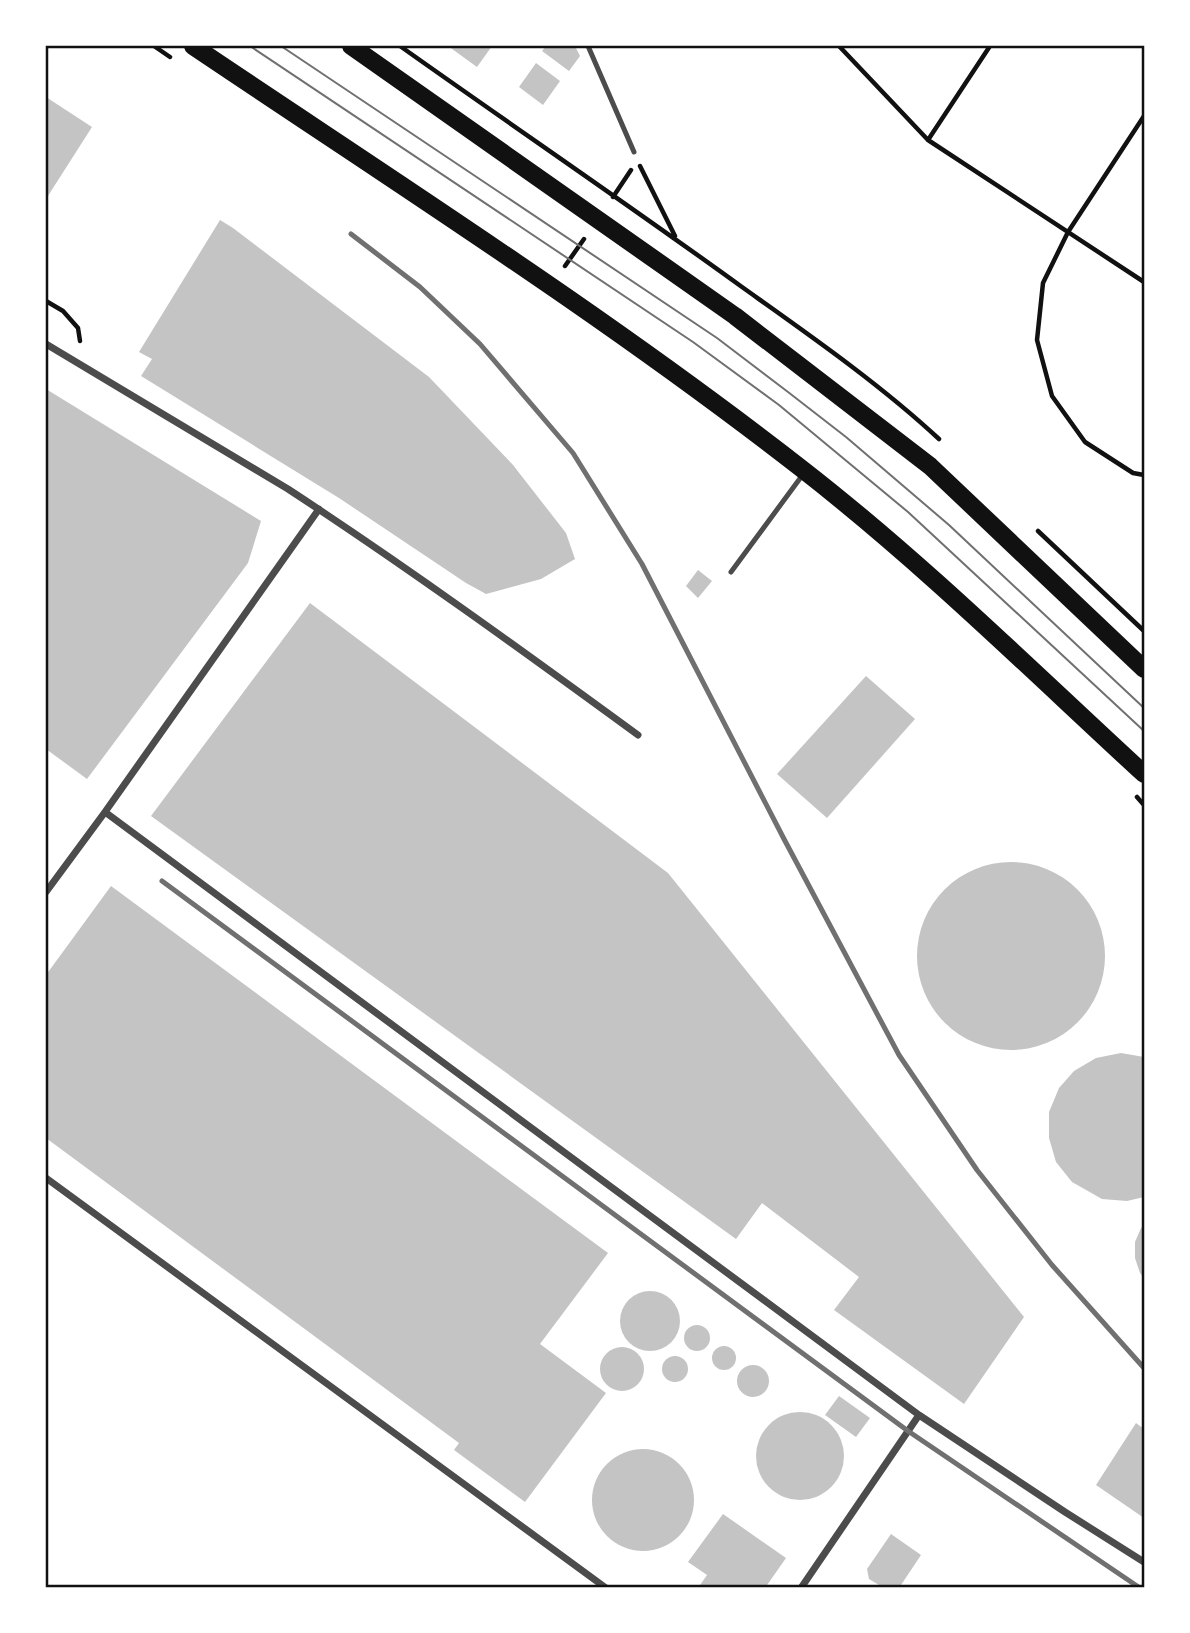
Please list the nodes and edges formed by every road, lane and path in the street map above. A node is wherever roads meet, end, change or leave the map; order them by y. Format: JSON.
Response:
{"nodes":[{"id":1,"x":154,"y":46,"type":"edge"},
{"id":2,"x":193,"y":46,"type":"edge"},
{"id":3,"x":351,"y":46,"type":"edge"},
{"id":4,"x":588,"y":46,"type":"edge"},
{"id":5,"x":839,"y":46,"type":"edge"},
{"id":6,"x":990,"y":46,"type":"edge"},
{"id":7,"x":176,"y":61,"type":"dead end"},
{"id":8,"x":1144,"y":116,"type":"edge"},
{"id":9,"x":928,"y":140,"type":"junction"},
{"id":10,"x":634,"y":152,"type":"joint"},
{"id":11,"x":1068,"y":232,"type":"junction"},
{"id":12,"x":676,"y":239,"type":"dead end"},
{"id":13,"x":1144,"y":282,"type":"edge"},
{"id":14,"x":46,"y":301,"type":"edge"},
{"id":15,"x":46,"y":344,"type":"edge"},
{"id":16,"x":82,"y":367,"type":"junction"},
{"id":17,"x":805,"y":471,"type":"junction"},
{"id":18,"x":1144,"y":475,"type":"edge"},
{"id":19,"x":319,"y":509,"type":"junction"},
{"id":20,"x":731,"y":572,"type":"dead end"},
{"id":21,"x":1144,"y":669,"type":"edge"},
{"id":22,"x":638,"y":735,"type":"dead end"},
{"id":23,"x":1144,"y":774,"type":"edge"},
{"id":24,"x":1134,"y":795,"type":"dead end"},
{"id":25,"x":1144,"y":805,"type":"edge"},
{"id":26,"x":105,"y":812,"type":"junction"},
{"id":27,"x":46,"y":892,"type":"edge"},
{"id":28,"x":46,"y":1178,"type":"edge"},
{"id":29,"x":919,"y":1415,"type":"junction"},
{"id":30,"x":1144,"y":1562,"type":"edge"},
{"id":31,"x":606,"y":1587,"type":"edge"},
{"id":32,"x":801,"y":1587,"type":"edge"}],
"edges":[{"from":1,"to":7,"type":"path"},
{"from":2,"to":17,"type":"main road"},
{"from":3,"to":21,"type":"main road"},
{"from":4,"to":10,"type":"lane"},
{"from":5,"to":9,"type":"path"},
{"from":6,"to":9,"type":"path"},
{"from":8,"to":11,"type":"path"},
{"from":9,"to":11,"type":"path"},
{"from":10,"to":12,"type":"path"},
{"from":11,"to":13,"type":"path"},
{"from":11,"to":18,"type":"path"},
{"from":14,"to":16,"type":"path"},
{"from":15,"to":16,"type":"street"},
{"from":16,"to":19,"type":"street"},
{"from":17,"to":20,"type":"lane"},
{"from":17,"to":23,"type":"main road"},
{"from":19,"to":22,"type":"street"},
{"from":19,"to":26,"type":"street"},
{"from":24,"to":25,"type":"path"},
{"from":26,"to":27,"type":"street"},
{"from":26,"to":29,"type":"street"},
{"from":28,"to":31,"type":"street"},
{"from":29,"to":30,"type":"street"},
{"from":29,"to":32,"type":"street"}]}
